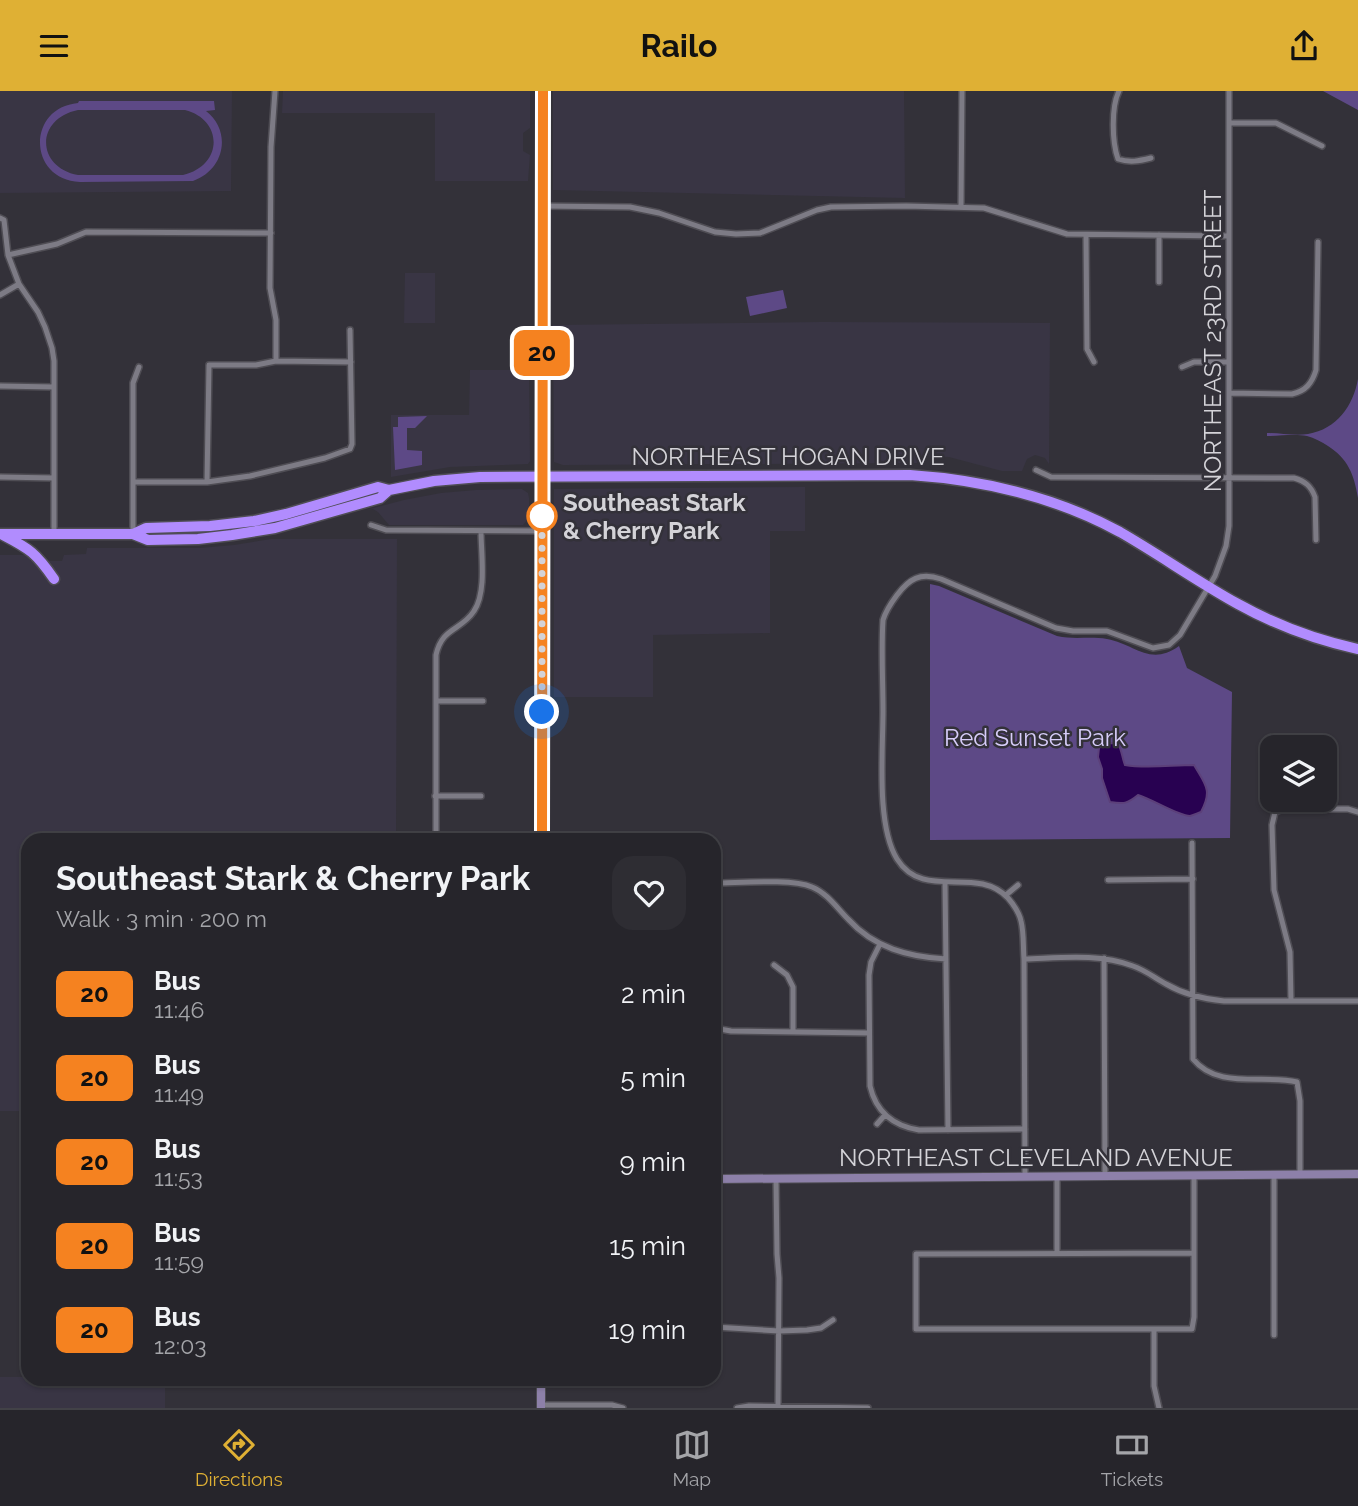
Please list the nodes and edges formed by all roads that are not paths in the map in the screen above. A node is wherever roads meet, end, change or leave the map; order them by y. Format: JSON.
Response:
{"nodes":[{"id":1,"x":275,"y":91,"type":"edge"},
{"id":2,"x":543,"y":91,"type":"edge"},
{"id":3,"x":962,"y":91,"type":"edge"},
{"id":4,"x":1119,"y":91,"type":"edge"},
{"id":5,"x":1229,"y":91,"type":"edge"},
{"id":6,"x":1229,"y":123,"type":"junction"},
{"id":7,"x":1322,"y":146,"type":"dead end"},
{"id":8,"x":1151,"y":158,"type":"dead end"},
{"id":9,"x":542,"y":206,"type":"junction"},
{"id":10,"x":961,"y":207,"type":"junction"},
{"id":11,"x":0,"y":218,"type":"edge"},
{"id":12,"x":271,"y":233,"type":"junction"},
{"id":13,"x":1086,"y":235,"type":"junction"},
{"id":14,"x":1159,"y":235,"type":"junction"},
{"id":15,"x":1229,"y":236,"type":"junction"},
{"id":16,"x":1318,"y":242,"type":"dead end"},
{"id":17,"x":8,"y":255,"type":"junction"},
{"id":18,"x":1159,"y":282,"type":"dead end"},
{"id":19,"x":19,"y":284,"type":"junction"},
{"id":20,"x":0,"y":295,"type":"edge"},
{"id":21,"x":350,"y":330,"type":"dead end"},
{"id":22,"x":276,"y":361,"type":"junction"},
{"id":23,"x":351,"y":362,"type":"junction"},
{"id":24,"x":1094,"y":362,"type":"dead end"},
{"id":25,"x":1229,"y":362,"type":"junction"},
{"id":26,"x":139,"y":367,"type":"dead end"},
{"id":27,"x":1182,"y":367,"type":"dead end"},
{"id":28,"x":0,"y":386,"type":"edge"},
{"id":29,"x":54,"y":387,"type":"junction"},
{"id":30,"x":1228,"y":393,"type":"junction"},
{"id":31,"x":1036,"y":470,"type":"dead end"},
{"id":32,"x":542,"y":476,"type":"junction"},
{"id":33,"x":0,"y":477,"type":"edge"},
{"id":34,"x":54,"y":478,"type":"junction"},
{"id":35,"x":1229,"y":478,"type":"junction"},
{"id":36,"x":133,"y":482,"type":"junction"},
{"id":37,"x":207,"y":482,"type":"junction"},
{"id":38,"x":371,"y":525,"type":"dead end"},
{"id":39,"x":481,"y":531,"type":"junction"},
{"id":40,"x":542,"y":531,"type":"junction"},
{"id":41,"x":0,"y":534,"type":"edge"},
{"id":42,"x":54,"y":534,"type":"junction"},
{"id":43,"x":133,"y":534,"type":"junction"},
{"id":44,"x":1316,"y":540,"type":"dead end"},
{"id":45,"x":54,"y":579,"type":"dead end"},
{"id":46,"x":1209,"y":587,"type":"junction"},
{"id":47,"x":440,"y":627,"type":"dead end"},
{"id":48,"x":448,"y":632,"type":"junction"},
{"id":49,"x":1358,"y":649,"type":"edge"},
{"id":50,"x":436,"y":701,"type":"junction"},
{"id":51,"x":483,"y":701,"type":"dead end"},
{"id":52,"x":435,"y":796,"type":"junction"},
{"id":53,"x":481,"y":796,"type":"dead end"},
{"id":54,"x":1358,"y":811,"type":"edge"},
{"id":55,"x":436,"y":833,"type":"edge"},
{"id":56,"x":542,"y":833,"type":"edge"},
{"id":57,"x":1192,"y":843,"type":"dead end"},
{"id":58,"x":1193,"y":879,"type":"junction"},
{"id":59,"x":1108,"y":880,"type":"dead end"},
{"id":60,"x":721,"y":883,"type":"edge"},
{"id":61,"x":945,"y":883,"type":"junction"},
{"id":62,"x":1018,"y":885,"type":"dead end"},
{"id":63,"x":1006,"y":895,"type":"junction"},
{"id":64,"x":880,"y":944,"type":"junction"},
{"id":65,"x":946,"y":958,"type":"junction"},
{"id":66,"x":1024,"y":958,"type":"junction"},
{"id":67,"x":1104,"y":958,"type":"junction"},
{"id":68,"x":774,"y":965,"type":"dead end"},
{"id":69,"x":1193,"y":997,"type":"junction"},
{"id":70,"x":1291,"y":1001,"type":"junction"},
{"id":71,"x":1358,"y":1001,"type":"edge"},
{"id":72,"x":721,"y":1029,"type":"edge"},
{"id":73,"x":793,"y":1031,"type":"junction"},
{"id":74,"x":869,"y":1033,"type":"junction"},
{"id":75,"x":885,"y":1115,"type":"junction"},
{"id":76,"x":877,"y":1124,"type":"dead end"},
{"id":77,"x":1025,"y":1129,"type":"junction"},
{"id":78,"x":948,"y":1130,"type":"junction"},
{"id":79,"x":1358,"y":1174,"type":"edge"},
{"id":80,"x":1194,"y":1175,"type":"junction"},
{"id":81,"x":1274,"y":1175,"type":"junction"},
{"id":82,"x":1300,"y":1175,"type":"junction"},
{"id":83,"x":1058,"y":1176,"type":"junction"},
{"id":84,"x":1105,"y":1176,"type":"junction"},
{"id":85,"x":1025,"y":1177,"type":"junction"},
{"id":86,"x":776,"y":1178,"type":"junction"},
{"id":87,"x":721,"y":1179,"type":"edge"},
{"id":88,"x":1193,"y":1253,"type":"junction"},
{"id":89,"x":1058,"y":1254,"type":"junction"},
{"id":90,"x":833,"y":1320,"type":"dead end"},
{"id":91,"x":721,"y":1327,"type":"edge"},
{"id":92,"x":1154,"y":1329,"type":"junction"},
{"id":93,"x":779,"y":1331,"type":"junction"},
{"id":94,"x":1274,"y":1335,"type":"dead end"},
{"id":95,"x":541,"y":1386,"type":"edge"},
{"id":96,"x":778,"y":1406,"type":"junction"},
{"id":97,"x":541,"y":1407,"type":"edge"},
{"id":98,"x":623,"y":1408,"type":"edge"},
{"id":99,"x":737,"y":1408,"type":"edge"},
{"id":100,"x":869,"y":1408,"type":"edge"},
{"id":101,"x":1159,"y":1408,"type":"edge"}],
"edges":[{"from":1,"to":12,"type":"street"},
{"from":2,"to":9,"type":"main road"},
{"from":3,"to":10,"type":"street"},
{"from":4,"to":8,"type":"street"},
{"from":5,"to":6,"type":"street","name":"NORTHEAST 23RD STREET"},
{"from":6,"to":7,"type":"street"},
{"from":6,"to":15,"type":"street","name":"NORTHEAST 23RD STREET"},
{"from":9,"to":10,"type":"street"},
{"from":9,"to":32,"type":"main road"},
{"from":10,"to":13,"type":"street"},
{"from":11,"to":17,"type":"street"},
{"from":12,"to":17,"type":"street"},
{"from":12,"to":22,"type":"street"},
{"from":13,"to":14,"type":"street"},
{"from":13,"to":24,"type":"street"},
{"from":14,"to":15,"type":"street"},
{"from":14,"to":18,"type":"street"},
{"from":15,"to":25,"type":"street","name":"NORTHEAST 23RD STREET"},
{"from":16,"to":30,"type":"street"},
{"from":17,"to":19,"type":"street"},
{"from":19,"to":20,"type":"street"},
{"from":19,"to":29,"type":"street"},
{"from":21,"to":23,"type":"street"},
{"from":22,"to":23,"type":"street"},
{"from":22,"to":37,"type":"street"},
{"from":23,"to":37,"type":"street"},
{"from":25,"to":27,"type":"street"},
{"from":25,"to":30,"type":"street","name":"NORTHEAST 23RD STREET"},
{"from":26,"to":36,"type":"street"},
{"from":28,"to":29,"type":"street"},
{"from":29,"to":34,"type":"street"},
{"from":30,"to":35,"type":"street","name":"NORTHEAST 23RD STREET"},
{"from":31,"to":35,"type":"street"},
{"from":32,"to":40,"type":"main road"},
{"from":32,"to":43,"type":"highway","name":"NORTHEAST HOGAN DRIVE"},
{"from":32,"to":46,"type":"highway","name":"NORTHEAST HOGAN DRIVE"},
{"from":33,"to":34,"type":"street"},
{"from":34,"to":42,"type":"street"},
{"from":35,"to":44,"type":"street"},
{"from":35,"to":46,"type":"street","name":"NORTHEAST 23RD STREET"},
{"from":36,"to":37,"type":"street"},
{"from":36,"to":43,"type":"street"},
{"from":38,"to":39,"type":"street"},
{"from":39,"to":40,"type":"street"},
{"from":39,"to":48,"type":"street"},
{"from":40,"to":56,"type":"main road"},
{"from":41,"to":42,"type":"highway","name":"NORTHEAST HOGAN DRIVE"},
{"from":41,"to":45,"type":"highway"},
{"from":42,"to":43,"type":"highway","name":"NORTHEAST HOGAN DRIVE"},
{"from":46,"to":49,"type":"highway","name":"NORTHEAST HOGAN DRIVE"},
{"from":46,"to":61,"type":"street","name":"NORTHEAST 23RD STREET"},
{"from":47,"to":48,"type":"street"},
{"from":48,"to":50,"type":"street"},
{"from":50,"to":51,"type":"street"},
{"from":50,"to":52,"type":"street"},
{"from":52,"to":53,"type":"street"},
{"from":52,"to":55,"type":"street"},
{"from":54,"to":70,"type":"street"},
{"from":57,"to":58,"type":"street"},
{"from":58,"to":59,"type":"street"},
{"from":58,"to":69,"type":"street"},
{"from":60,"to":64,"type":"street"},
{"from":61,"to":63,"type":"street"},
{"from":61,"to":65,"type":"street"},
{"from":62,"to":63,"type":"street"},
{"from":63,"to":66,"type":"street"},
{"from":64,"to":65,"type":"street"},
{"from":64,"to":74,"type":"street"},
{"from":65,"to":78,"type":"street"},
{"from":66,"to":67,"type":"street"},
{"from":66,"to":77,"type":"street"},
{"from":67,"to":69,"type":"street"},
{"from":67,"to":84,"type":"street"},
{"from":68,"to":73,"type":"street"},
{"from":69,"to":70,"type":"street"},
{"from":69,"to":82,"type":"street"},
{"from":70,"to":71,"type":"street"},
{"from":72,"to":73,"type":"street"},
{"from":73,"to":74,"type":"street"},
{"from":74,"to":75,"type":"street"},
{"from":75,"to":76,"type":"street"},
{"from":75,"to":78,"type":"street"},
{"from":77,"to":78,"type":"street"},
{"from":77,"to":85,"type":"street"},
{"from":79,"to":82,"type":"main road","name":"NORTHEAST CLEVELAND AVENUE"},
{"from":80,"to":81,"type":"main road","name":"NORTHEAST CLEVELAND AVENUE"},
{"from":80,"to":84,"type":"main road","name":"NORTHEAST CLEVELAND AVENUE"},
{"from":80,"to":88,"type":"street"},
{"from":81,"to":82,"type":"main road","name":"NORTHEAST CLEVELAND AVENUE"},
{"from":81,"to":94,"type":"street"},
{"from":83,"to":84,"type":"main road","name":"NORTHEAST CLEVELAND AVENUE"},
{"from":83,"to":85,"type":"main road","name":"NORTHEAST CLEVELAND AVENUE"},
{"from":83,"to":89,"type":"street"},
{"from":85,"to":86,"type":"main road","name":"NORTHEAST CLEVELAND AVENUE"},
{"from":86,"to":87,"type":"main road","name":"NORTHEAST CLEVELAND AVENUE"},
{"from":86,"to":93,"type":"street"},
{"from":88,"to":89,"type":"street"},
{"from":88,"to":92,"type":"street"},
{"from":89,"to":92,"type":"street"},
{"from":90,"to":93,"type":"street"},
{"from":91,"to":93,"type":"street"},
{"from":92,"to":101,"type":"street"},
{"from":93,"to":96,"type":"street"},
{"from":95,"to":97,"type":"main road"},
{"from":96,"to":99,"type":"street"},
{"from":96,"to":100,"type":"street"},
{"from":97,"to":98,"type":"street"}]}
